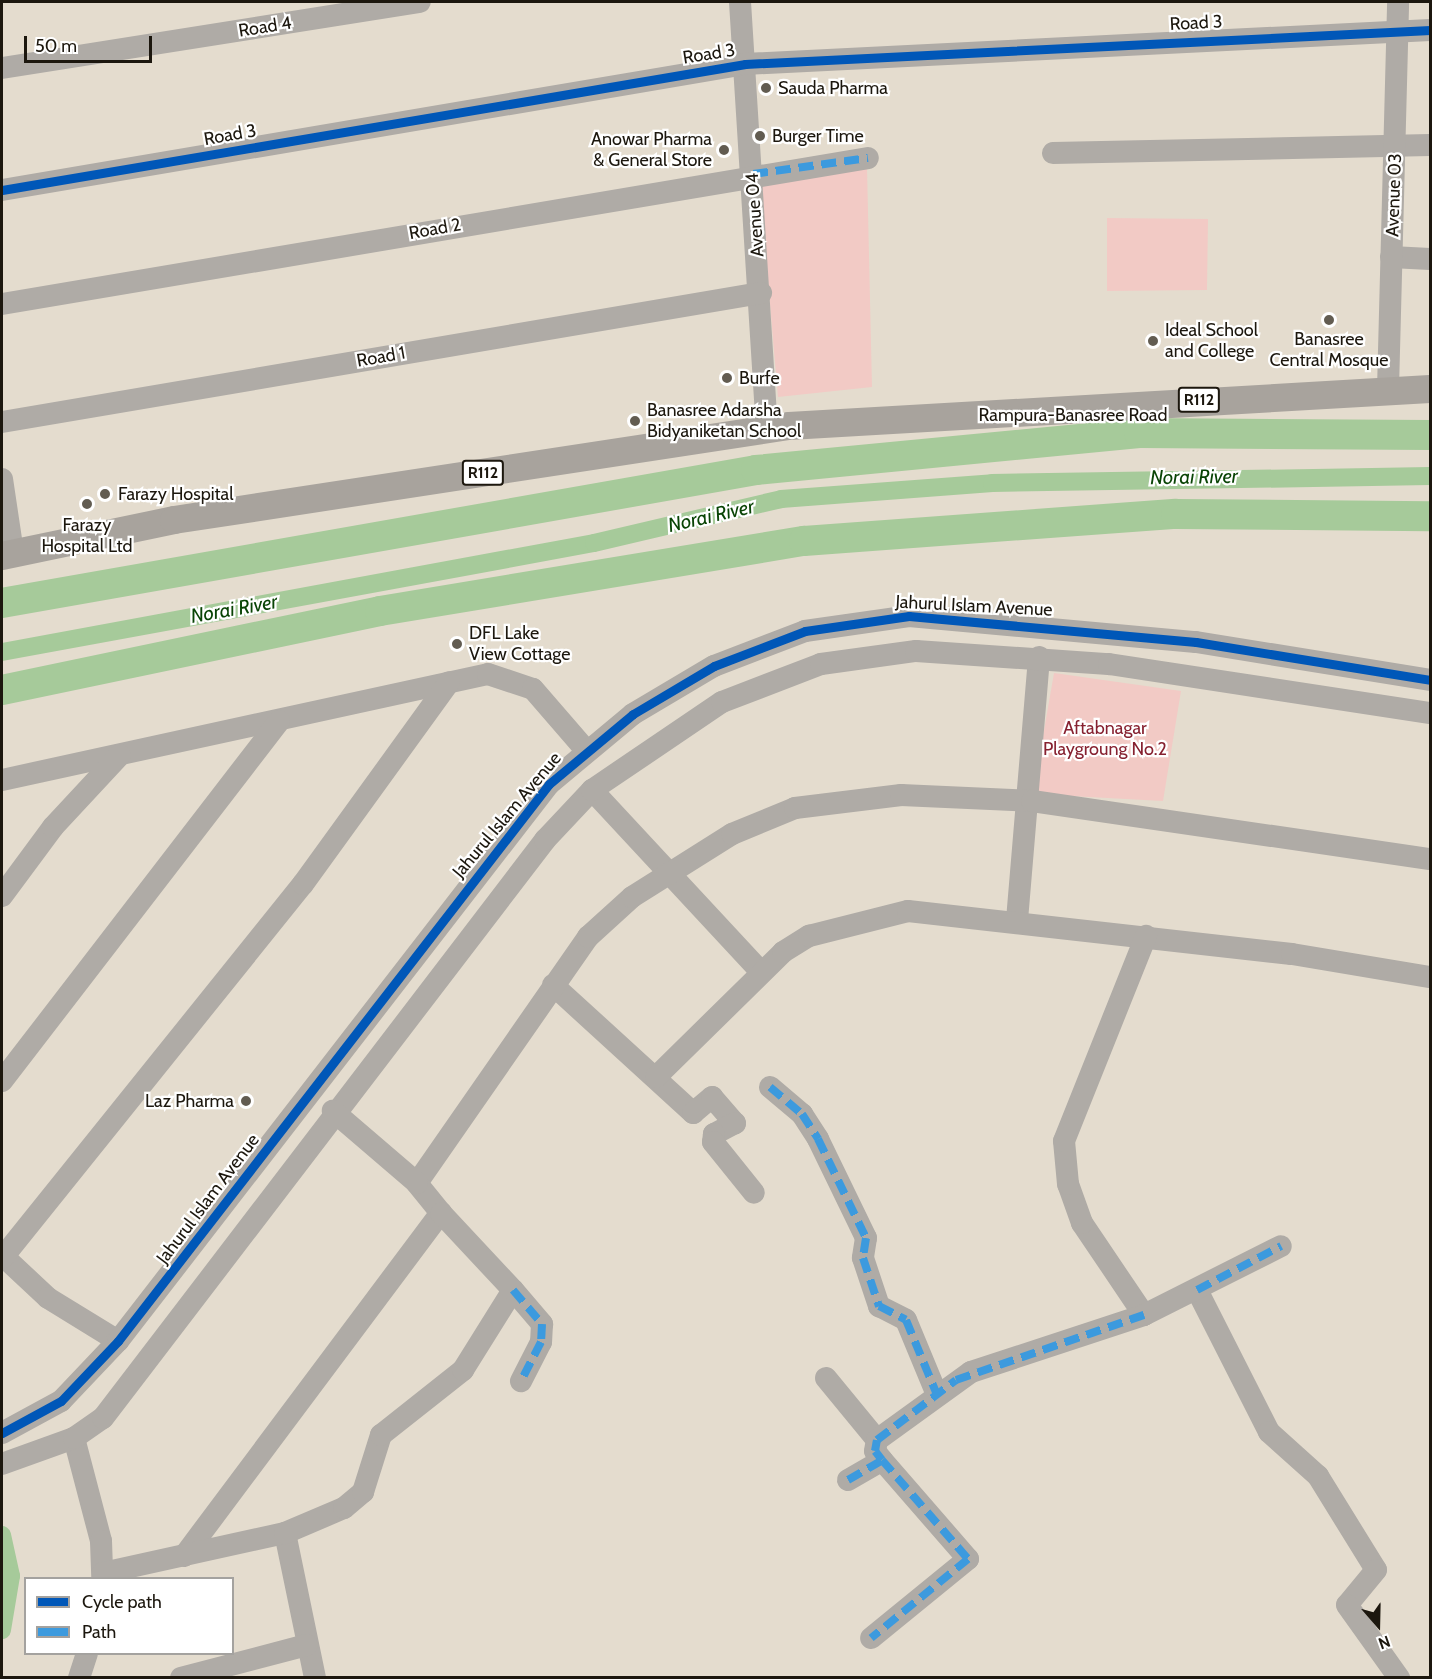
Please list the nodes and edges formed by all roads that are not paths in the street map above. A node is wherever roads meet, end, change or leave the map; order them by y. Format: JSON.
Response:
{"nodes":[{"id":1,"x":420,"y":2,"type":"edge"},
{"id":2,"x":740,"y":2,"type":"edge"},
{"id":3,"x":1398,"y":2,"type":"edge"},
{"id":4,"x":357,"y":7,"type":"edge"},
{"id":5,"x":1397,"y":28,"type":"junction"},
{"id":6,"x":1431,"y":30,"type":"edge"},
{"id":7,"x":745,"y":64,"type":"junction"},
{"id":8,"x":2,"y":68,"type":"edge"},
{"id":9,"x":1396,"y":143,"type":"junction"},
{"id":10,"x":1431,"y":145,"type":"edge"},
{"id":11,"x":1053,"y":153,"type":"dead end"},
{"id":12,"x":868,"y":158,"type":"dead end"},
{"id":13,"x":753,"y":174,"type":"junction"},
{"id":14,"x":2,"y":190,"type":"edge"},
{"id":15,"x":1391,"y":257,"type":"junction"},
{"id":16,"x":1431,"y":259,"type":"edge"},
{"id":17,"x":761,"y":293,"type":"junction"},
{"id":18,"x":2,"y":304,"type":"edge"},
{"id":19,"x":1388,"y":389,"type":"junction"},
{"id":20,"x":1431,"y":389,"type":"edge"},
{"id":21,"x":1431,"y":407,"type":"edge"},
{"id":22,"x":967,"y":414,"type":"junction"},
{"id":23,"x":2,"y":422,"type":"edge"},
{"id":24,"x":767,"y":429,"type":"junction"},
{"id":25,"x":2,"y":479,"type":"edge"},
{"id":26,"x":7,"y":555,"type":"edge"},
{"id":27,"x":1040,"y":657,"type":"junction"},
{"id":28,"x":1431,"y":680,"type":"edge"},
{"id":29,"x":449,"y":682,"type":"junction"},
{"id":30,"x":1431,"y":713,"type":"edge"},
{"id":31,"x":279,"y":721,"type":"junction"},
{"id":32,"x":585,"y":749,"type":"junction"},
{"id":33,"x":120,"y":755,"type":"junction"},
{"id":34,"x":2,"y":780,"type":"edge"},
{"id":35,"x":592,"y":790,"type":"junction"},
{"id":36,"x":1027,"y":800,"type":"junction"},
{"id":37,"x":1431,"y":859,"type":"edge"},
{"id":38,"x":670,"y":874,"type":"junction"},
{"id":39,"x":2,"y":896,"type":"edge"},
{"id":40,"x":1017,"y":920,"type":"junction"},
{"id":41,"x":1146,"y":936,"type":"junction"},
{"id":42,"x":761,"y":972,"type":"junction"},
{"id":43,"x":1431,"y":977,"type":"edge"},
{"id":44,"x":553,"y":985,"type":"junction"},
{"id":45,"x":656,"y":1077,"type":"junction"},
{"id":46,"x":2,"y":1081,"type":"edge"},
{"id":47,"x":771,"y":1087,"type":"dead end"},
{"id":48,"x":333,"y":1111,"type":"junction"},
{"id":49,"x":417,"y":1183,"type":"junction"},
{"id":50,"x":754,"y":1193,"type":"dead end"},
{"id":51,"x":441,"y":1213,"type":"junction"},
{"id":52,"x":1281,"y":1246,"type":"dead end"},
{"id":53,"x":2,"y":1256,"type":"edge"},
{"id":54,"x":513,"y":1290,"type":"junction"},
{"id":55,"x":1197,"y":1290,"type":"junction"},
{"id":56,"x":1144,"y":1315,"type":"junction"},
{"id":57,"x":118,"y":1341,"type":"junction"},
{"id":58,"x":826,"y":1378,"type":"dead end"},
{"id":59,"x":521,"y":1381,"type":"dead end"},
{"id":60,"x":937,"y":1395,"type":"junction"},
{"id":61,"x":2,"y":1432,"type":"edge"},
{"id":62,"x":74,"y":1438,"type":"junction"},
{"id":63,"x":880,"y":1450,"type":"junction"},
{"id":64,"x":2,"y":1464,"type":"edge"},
{"id":65,"x":848,"y":1480,"type":"dead end"},
{"id":66,"x":285,"y":1533,"type":"junction"},
{"id":67,"x":184,"y":1556,"type":"junction"},
{"id":68,"x":103,"y":1576,"type":"edge"},
{"id":69,"x":871,"y":1638,"type":"dead end"},
{"id":70,"x":307,"y":1645,"type":"junction"},
{"id":71,"x":86,"y":1655,"type":"edge"},
{"id":72,"x":79,"y":1677,"type":"edge"},
{"id":73,"x":182,"y":1677,"type":"edge"},
{"id":74,"x":315,"y":1677,"type":"edge"},
{"id":75,"x":1399,"y":1677,"type":"edge"}],
"edges":[{"from":1,"to":4,"type":"street","name":"Road 4"},
{"from":2,"to":7,"type":"street","name":"Avenue 04"},
{"from":3,"to":5,"type":"street","name":"Avenue 03"},
{"from":4,"to":8,"type":"street","name":"Road 4"},
{"from":5,"to":6,"type":"street","name":"Road 3"},
{"from":5,"to":7,"type":"street","name":"Road 3"},
{"from":5,"to":9,"type":"street","name":"Avenue 03"},
{"from":7,"to":13,"type":"street","name":"Avenue 04"},
{"from":7,"to":14,"type":"street","name":"Road 3"},
{"from":9,"to":10,"type":"street"},
{"from":9,"to":11,"type":"street"},
{"from":9,"to":15,"type":"street","name":"Avenue 03"},
{"from":12,"to":13,"type":"street","name":"Road 2"},
{"from":13,"to":17,"type":"street","name":"Avenue 04"},
{"from":13,"to":18,"type":"street","name":"Road 2"},
{"from":15,"to":16,"type":"street"},
{"from":15,"to":19,"type":"street","name":"Avenue 03"},
{"from":17,"to":23,"type":"street","name":"Road 1"},
{"from":17,"to":24,"type":"street","name":"Avenue 04"},
{"from":19,"to":20,"type":"main road","name":"Rampura-Banasree Road","number":"R112"},
{"from":19,"to":22,"type":"main road","name":"Rampura-Banasree Road","number":"R112"},
{"from":21,"to":22,"type":"main road","name":"Rampura-Banasree Road","number":"R112"},
{"from":22,"to":24,"type":"main road","name":"Rampura-Banasree Road","number":"R112"},
{"from":24,"to":26,"type":"main road","name":"Rampura-Banasree Road","number":"R112"},
{"from":25,"to":26,"type":"street"},
{"from":27,"to":30,"type":"street"},
{"from":27,"to":35,"type":"street"},
{"from":27,"to":36,"type":"street"},
{"from":28,"to":32,"type":"street","name":"Jahurul Islam Avenue"},
{"from":29,"to":31,"type":"street"},
{"from":29,"to":32,"type":"street"},
{"from":29,"to":53,"type":"street"},
{"from":31,"to":33,"type":"street"},
{"from":31,"to":46,"type":"street"},
{"from":32,"to":57,"type":"street","name":"Jahurul Islam Avenue"},
{"from":33,"to":34,"type":"street"},
{"from":33,"to":39,"type":"street"},
{"from":35,"to":38,"type":"street"},
{"from":35,"to":48,"type":"street"},
{"from":36,"to":37,"type":"street"},
{"from":36,"to":38,"type":"street"},
{"from":36,"to":40,"type":"street"},
{"from":38,"to":42,"type":"street"},
{"from":38,"to":44,"type":"street"},
{"from":40,"to":41,"type":"street"},
{"from":40,"to":42,"type":"street"},
{"from":41,"to":43,"type":"street"},
{"from":41,"to":56,"type":"street"},
{"from":42,"to":45,"type":"street"},
{"from":44,"to":45,"type":"street"},
{"from":44,"to":49,"type":"street"},
{"from":45,"to":50,"type":"street"},
{"from":47,"to":60,"type":"street"},
{"from":48,"to":49,"type":"street"},
{"from":48,"to":62,"type":"street"},
{"from":49,"to":51,"type":"street"},
{"from":51,"to":54,"type":"street"},
{"from":51,"to":67,"type":"street"},
{"from":52,"to":55,"type":"street"},
{"from":53,"to":57,"type":"street"},
{"from":54,"to":59,"type":"street"},
{"from":54,"to":66,"type":"street"},
{"from":55,"to":56,"type":"street"},
{"from":55,"to":75,"type":"street"},
{"from":56,"to":60,"type":"street"},
{"from":57,"to":61,"type":"street","name":"Jahurul Islam Avenue"},
{"from":58,"to":63,"type":"street"},
{"from":60,"to":63,"type":"street"},
{"from":62,"to":64,"type":"street"},
{"from":62,"to":68,"type":"street"},
{"from":63,"to":65,"type":"street"},
{"from":63,"to":69,"type":"street"},
{"from":66,"to":67,"type":"street"},
{"from":66,"to":70,"type":"street"},
{"from":67,"to":68,"type":"street"},
{"from":70,"to":73,"type":"street"},
{"from":70,"to":74,"type":"street"},
{"from":71,"to":72,"type":"street"}]}
